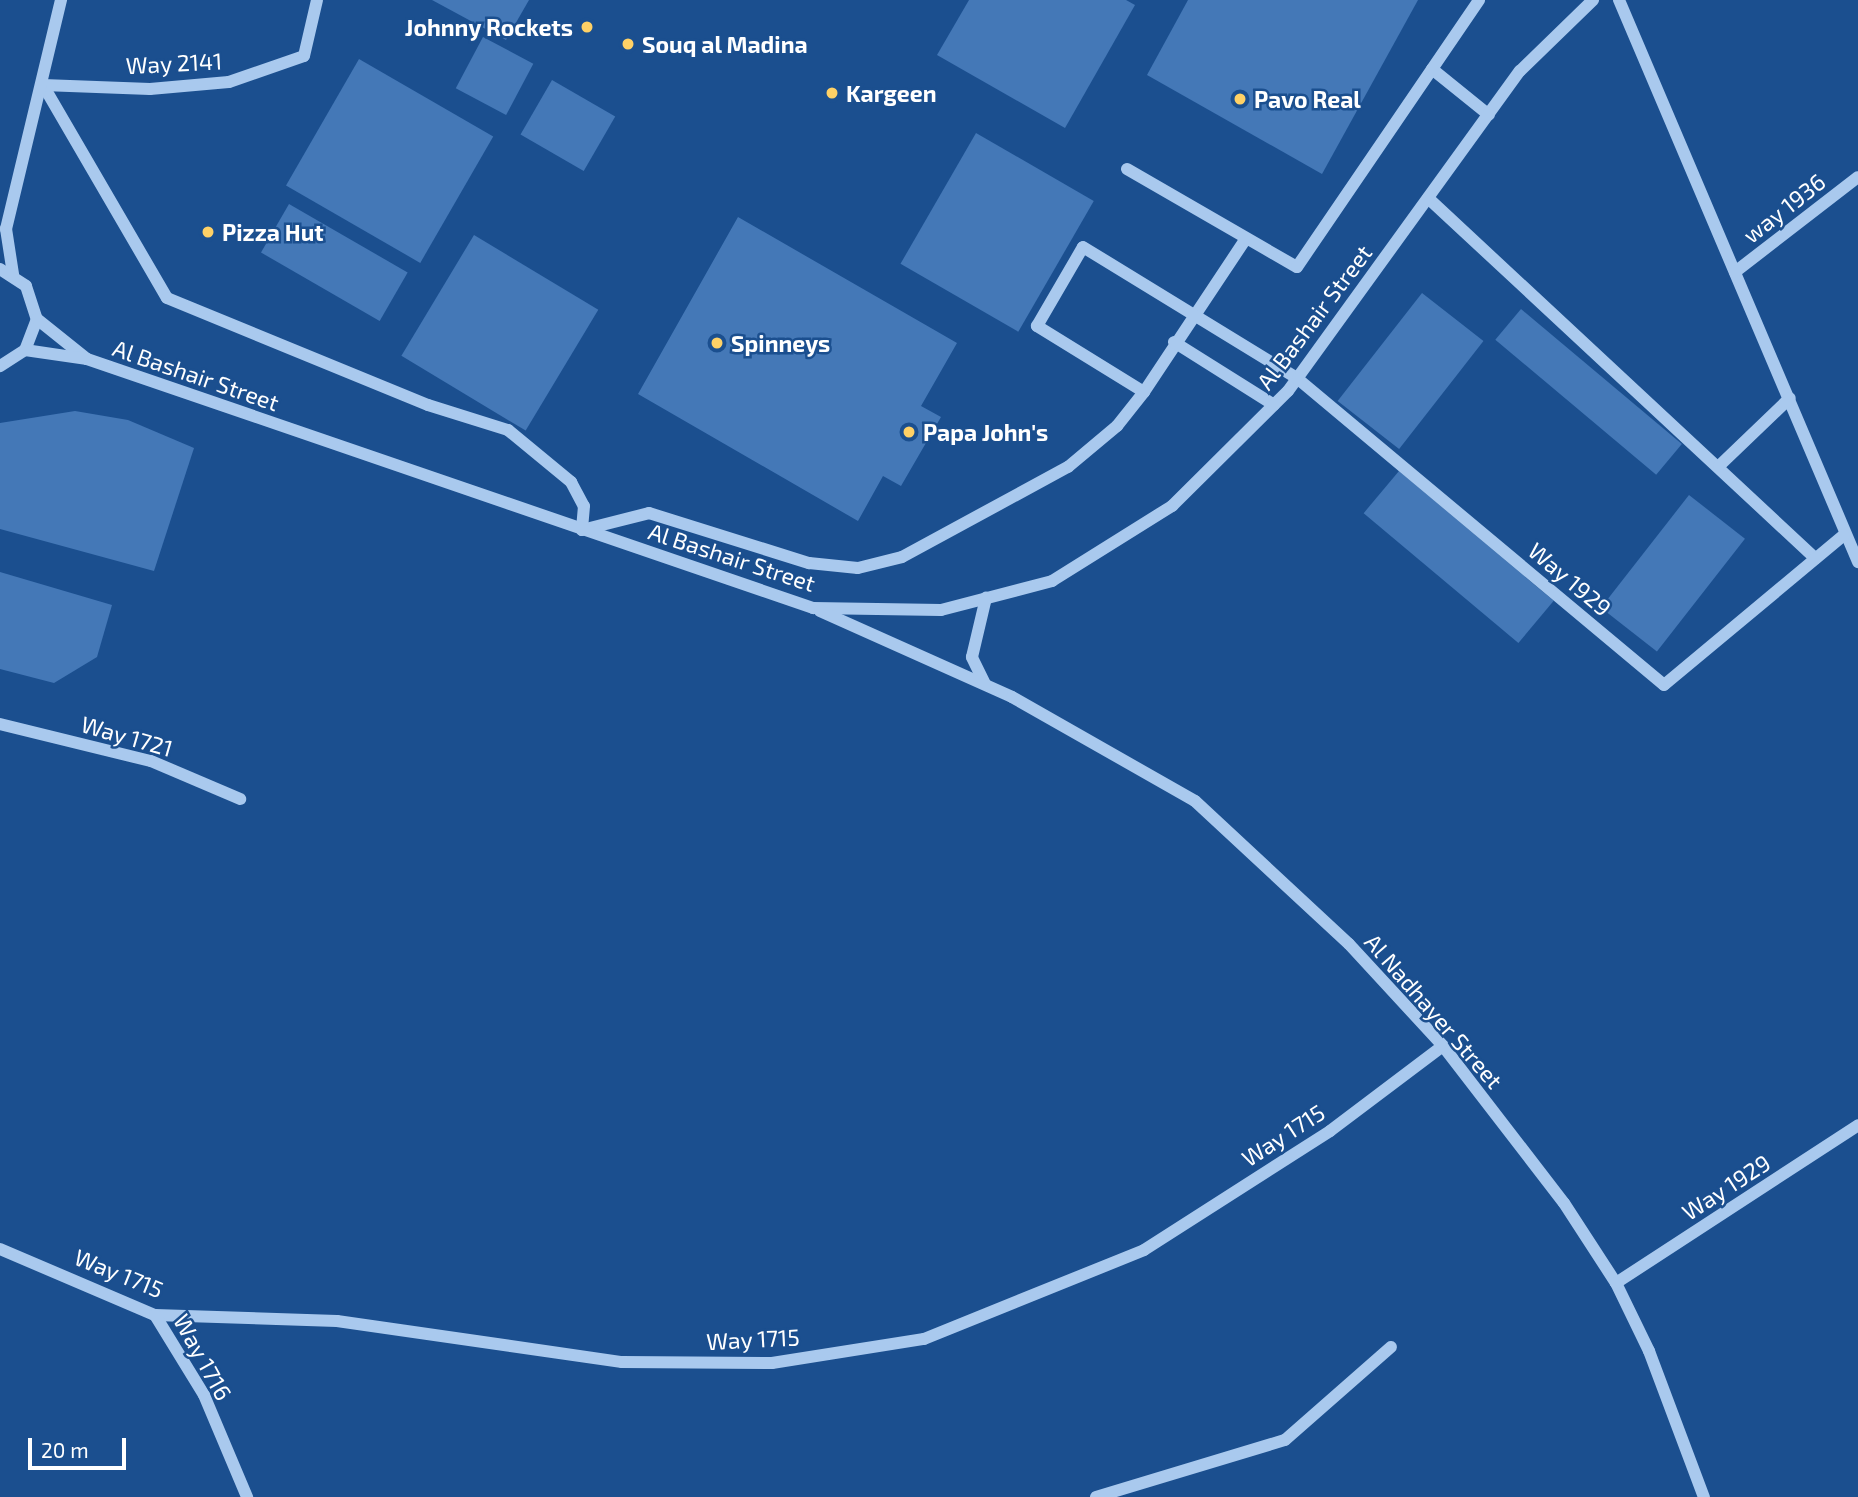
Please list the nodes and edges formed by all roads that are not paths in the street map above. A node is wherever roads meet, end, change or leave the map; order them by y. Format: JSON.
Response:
{"nodes":[{"id":1,"x":61,"y":0,"type":"edge"},
{"id":2,"x":317,"y":0,"type":"edge"},
{"id":3,"x":1479,"y":0,"type":"edge"},
{"id":4,"x":1593,"y":0,"type":"edge"},
{"id":5,"x":1619,"y":0,"type":"edge"},
{"id":6,"x":1432,"y":69,"type":"junction"},
{"id":7,"x":43,"y":85,"type":"junction"},
{"id":8,"x":1489,"y":115,"type":"junction"},
{"id":9,"x":1127,"y":169,"type":"dead end"},
{"id":10,"x":1858,"y":177,"type":"edge"},
{"id":11,"x":1428,"y":198,"type":"junction"},
{"id":12,"x":3,"y":234,"type":"edge"},
{"id":13,"x":1244,"y":240,"type":"junction"},
{"id":14,"x":0,"y":268,"type":"edge"},
{"id":15,"x":1735,"y":272,"type":"junction"},
{"id":16,"x":13,"y":274,"type":"junction"},
{"id":17,"x":1191,"y":314,"type":"junction"},
{"id":18,"x":37,"y":319,"type":"junction"},
{"id":19,"x":1174,"y":342,"type":"junction"},
{"id":20,"x":25,"y":350,"type":"junction"},
{"id":21,"x":87,"y":359,"type":"junction"},
{"id":22,"x":0,"y":366,"type":"edge"},
{"id":23,"x":1297,"y":379,"type":"junction"},
{"id":24,"x":1144,"y":392,"type":"junction"},
{"id":25,"x":1790,"y":398,"type":"junction"},
{"id":26,"x":1274,"y":405,"type":"junction"},
{"id":27,"x":1719,"y":466,"type":"junction"},
{"id":28,"x":582,"y":530,"type":"junction"},
{"id":29,"x":1844,"y":535,"type":"junction"},
{"id":30,"x":1815,"y":558,"type":"junction"},
{"id":31,"x":1858,"y":562,"type":"edge"},
{"id":32,"x":986,"y":598,"type":"junction"},
{"id":33,"x":813,"y":608,"type":"junction"},
{"id":34,"x":985,"y":684,"type":"junction"},
{"id":35,"x":0,"y":724,"type":"edge"},
{"id":36,"x":240,"y":799,"type":"dead end"},
{"id":37,"x":1443,"y":1046,"type":"junction"},
{"id":38,"x":1858,"y":1125,"type":"edge"},
{"id":39,"x":0,"y":1249,"type":"edge"},
{"id":40,"x":1616,"y":1283,"type":"junction"},
{"id":41,"x":155,"y":1315,"type":"junction"},
{"id":42,"x":1391,"y":1347,"type":"dead end"},
{"id":43,"x":247,"y":1497,"type":"edge"},
{"id":44,"x":1096,"y":1497,"type":"edge"},
{"id":45,"x":1704,"y":1497,"type":"edge"}],
"edges":[{"from":1,"to":7,"type":"street"},
{"from":2,"to":7,"type":"street","name":"Way 2141"},
{"from":3,"to":6,"type":"street"},
{"from":4,"to":8,"type":"street","name":"Al Bashair Street"},
{"from":5,"to":15,"type":"street"},
{"from":6,"to":8,"type":"street"},
{"from":6,"to":13,"type":"street"},
{"from":7,"to":12,"type":"street"},
{"from":7,"to":28,"type":"street"},
{"from":8,"to":11,"type":"street","name":"Al Bashair Street"},
{"from":9,"to":13,"type":"street"},
{"from":10,"to":15,"type":"street","name":"way 1936"},
{"from":11,"to":23,"type":"street","name":"Al Bashair Street"},
{"from":11,"to":27,"type":"street"},
{"from":12,"to":16,"type":"street"},
{"from":13,"to":17,"type":"street"},
{"from":14,"to":16,"type":"street"},
{"from":15,"to":25,"type":"street"},
{"from":16,"to":18,"type":"street"},
{"from":17,"to":19,"type":"street"},
{"from":17,"to":23,"type":"street"},
{"from":17,"to":24,"type":"street"},
{"from":18,"to":20,"type":"street"},
{"from":18,"to":21,"type":"street","name":"Al Bashair Street"},
{"from":19,"to":24,"type":"street"},
{"from":19,"to":26,"type":"street"},
{"from":20,"to":21,"type":"street","name":"Al Bashair Street"},
{"from":20,"to":22,"type":"street"},
{"from":21,"to":28,"type":"street","name":"Al Bashair Street"},
{"from":23,"to":26,"type":"street","name":"Al Bashair Street"},
{"from":23,"to":30,"type":"street","name":"Way 1929"},
{"from":24,"to":28,"type":"street"},
{"from":25,"to":27,"type":"street"},
{"from":25,"to":29,"type":"street"},
{"from":26,"to":32,"type":"street","name":"Al Bashair Street"},
{"from":27,"to":30,"type":"street"},
{"from":28,"to":33,"type":"street","name":"Al Bashair Street"},
{"from":29,"to":30,"type":"street","name":"Way 1929"},
{"from":29,"to":31,"type":"street"},
{"from":32,"to":33,"type":"street","name":"Al Bashair Street"},
{"from":32,"to":34,"type":"street"},
{"from":33,"to":34,"type":"street","name":"Al Nadhayer Street"},
{"from":34,"to":37,"type":"street","name":"Al Nadhayer Street"},
{"from":35,"to":36,"type":"street","name":"Way 1721"},
{"from":37,"to":40,"type":"street","name":"Al Nadhayer Street"},
{"from":37,"to":41,"type":"street","name":"Way 1715"},
{"from":38,"to":40,"type":"street","name":"Way 1929"},
{"from":39,"to":41,"type":"street","name":"Way 1715"},
{"from":40,"to":45,"type":"street","name":"Al Nadhayer Street"},
{"from":41,"to":43,"type":"street","name":"Way 1716"},
{"from":42,"to":44,"type":"street"}]}
